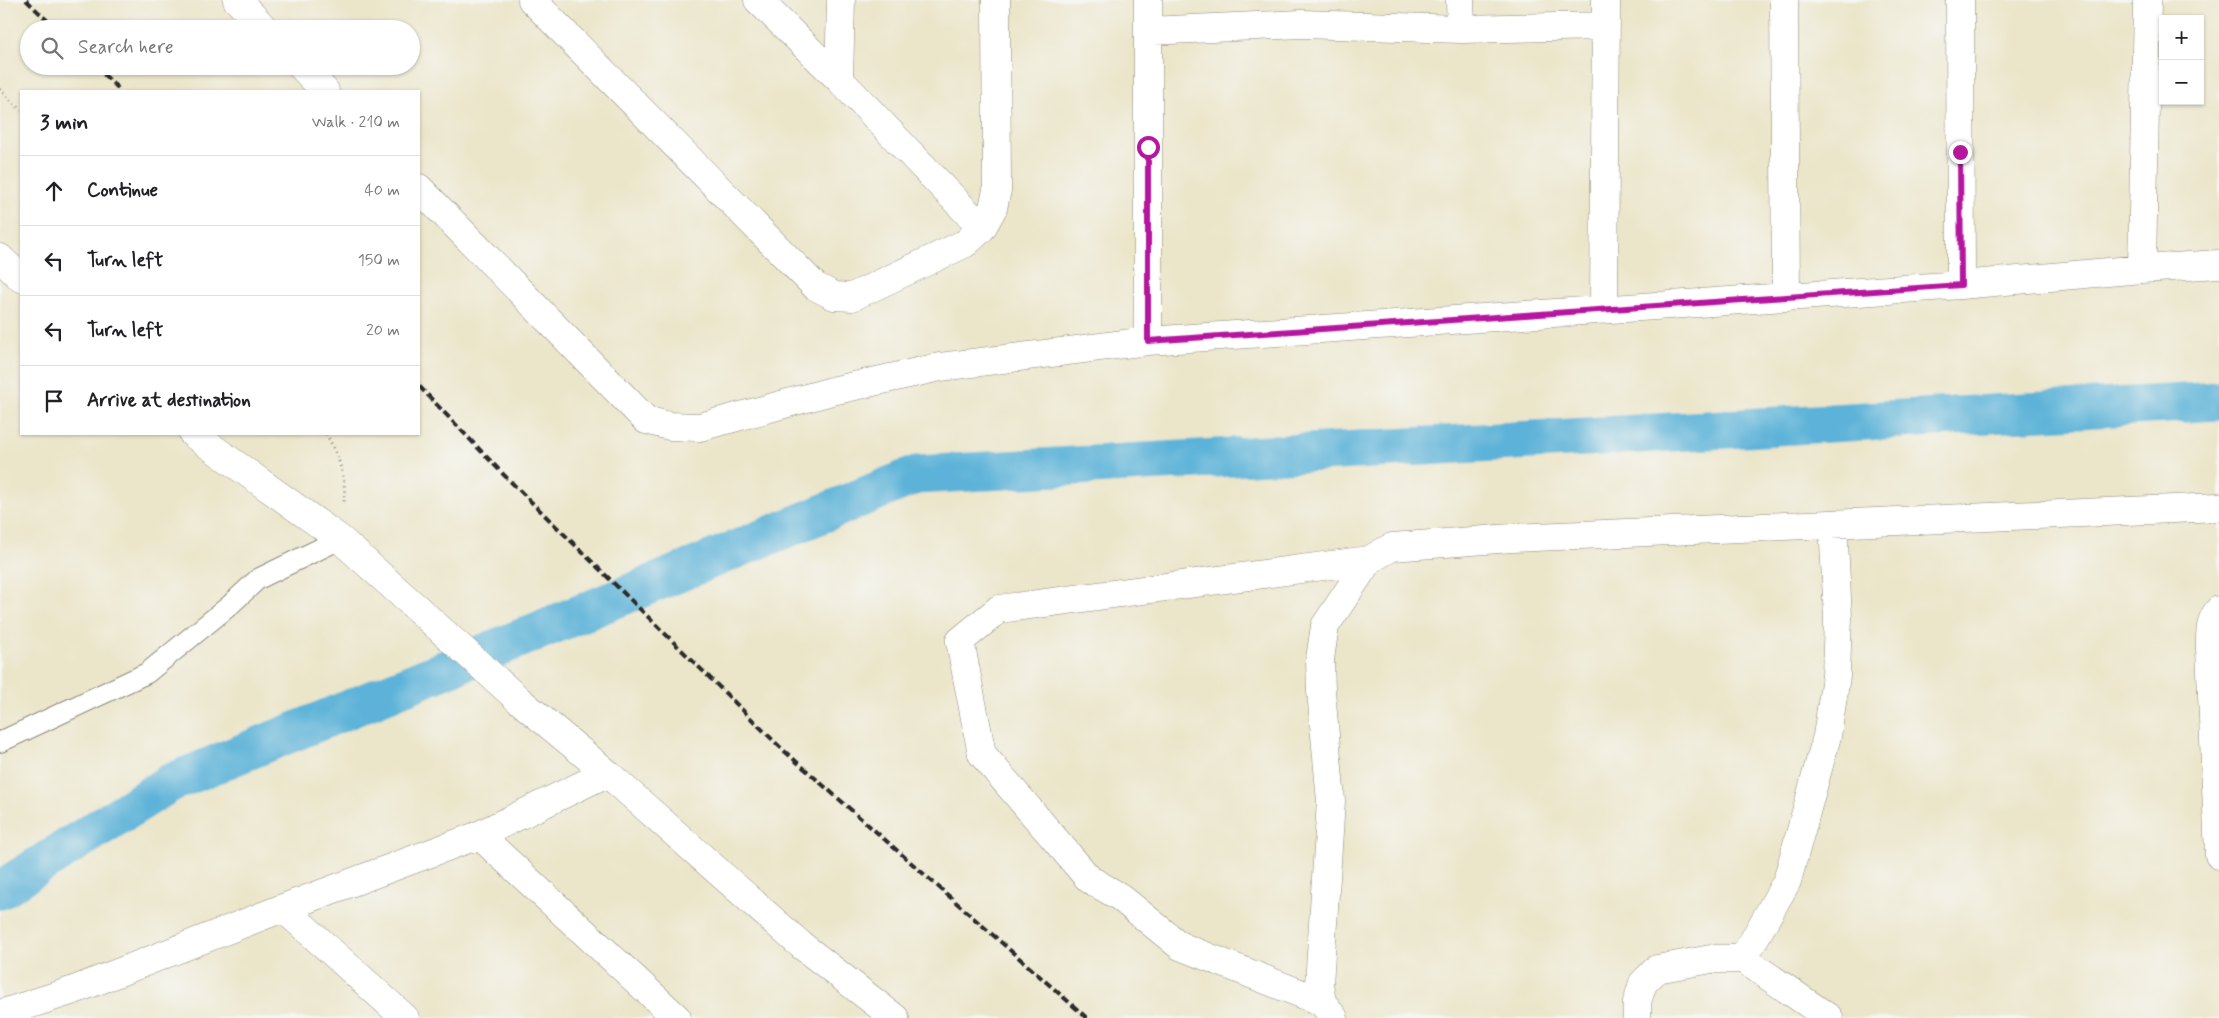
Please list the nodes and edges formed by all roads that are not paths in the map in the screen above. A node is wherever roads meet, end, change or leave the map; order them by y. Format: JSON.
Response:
{"nodes":[{"id":1,"x":237,"y":0,"type":"edge"},
{"id":2,"x":532,"y":0,"type":"edge"},
{"id":3,"x":758,"y":0,"type":"edge"},
{"id":4,"x":841,"y":0,"type":"edge"},
{"id":5,"x":996,"y":0,"type":"edge"},
{"id":6,"x":1148,"y":0,"type":"edge"},
{"id":7,"x":1460,"y":0,"type":"edge"},
{"id":8,"x":1784,"y":0,"type":"edge"},
{"id":9,"x":1960,"y":0,"type":"edge"},
{"id":10,"x":2147,"y":0,"type":"edge"},
{"id":11,"x":1301,"y":12,"type":"edge"},
{"id":12,"x":1606,"y":13,"type":"edge"},
{"id":13,"x":256,"y":20,"type":"edge"},
{"id":14,"x":1461,"y":29,"type":"junction"},
{"id":15,"x":1148,"y":31,"type":"junction"},
{"id":16,"x":310,"y":75,"type":"edge"},
{"id":17,"x":839,"y":79,"type":"junction"},
{"id":18,"x":324,"y":90,"type":"edge"},
{"id":19,"x":420,"y":189,"type":"edge"},
{"id":20,"x":982,"y":228,"type":"junction"},
{"id":21,"x":0,"y":258,"type":"edge"},
{"id":22,"x":2219,"y":264,"type":"edge"},
{"id":23,"x":2142,"y":269,"type":"junction"},
{"id":24,"x":20,"y":277,"type":"edge"},
{"id":25,"x":1961,"y":285,"type":"junction"},
{"id":26,"x":1786,"y":296,"type":"junction"},
{"id":27,"x":1604,"y":308,"type":"junction"},
{"id":28,"x":1148,"y":341,"type":"junction"},
{"id":29,"x":194,"y":435,"type":"edge"},
{"id":30,"x":2219,"y":507,"type":"edge"},
{"id":31,"x":1833,"y":524,"type":"junction"},
{"id":32,"x":340,"y":539,"type":"junction"},
{"id":33,"x":1369,"y":560,"type":"junction"},
{"id":34,"x":2219,"y":610,"type":"edge"},
{"id":35,"x":0,"y":742,"type":"edge"},
{"id":36,"x":607,"y":773,"type":"junction"},
{"id":37,"x":479,"y":835,"type":"junction"},
{"id":38,"x":2219,"y":855,"type":"edge"},
{"id":39,"x":283,"y":908,"type":"junction"},
{"id":40,"x":1743,"y":960,"type":"junction"},
{"id":41,"x":1328,"y":1010,"type":"edge"},
{"id":42,"x":0,"y":1014,"type":"edge"},
{"id":43,"x":405,"y":1018,"type":"edge"},
{"id":44,"x":677,"y":1018,"type":"edge"},
{"id":45,"x":895,"y":1018,"type":"edge"},
{"id":46,"x":1637,"y":1018,"type":"edge"},
{"id":47,"x":1829,"y":1018,"type":"edge"}],
"edges":[{"from":1,"to":13,"type":"street"},
{"from":2,"to":20,"type":"street"},
{"from":3,"to":17,"type":"street"},
{"from":4,"to":17,"type":"street"},
{"from":5,"to":20,"type":"street"},
{"from":6,"to":15,"type":"street"},
{"from":7,"to":14,"type":"street"},
{"from":8,"to":26,"type":"street"},
{"from":9,"to":25,"type":"street"},
{"from":10,"to":23,"type":"street"},
{"from":11,"to":14,"type":"street"},
{"from":11,"to":15,"type":"street"},
{"from":12,"to":14,"type":"street"},
{"from":12,"to":27,"type":"street"},
{"from":15,"to":28,"type":"street"},
{"from":16,"to":18,"type":"street"},
{"from":17,"to":20,"type":"street"},
{"from":19,"to":28,"type":"street"},
{"from":21,"to":24,"type":"street"},
{"from":22,"to":23,"type":"street"},
{"from":23,"to":25,"type":"street"},
{"from":25,"to":26,"type":"street"},
{"from":26,"to":27,"type":"street"},
{"from":27,"to":28,"type":"street"},
{"from":29,"to":32,"type":"street"},
{"from":30,"to":31,"type":"street"},
{"from":31,"to":33,"type":"street"},
{"from":31,"to":40,"type":"street"},
{"from":32,"to":35,"type":"lane"},
{"from":32,"to":36,"type":"street"},
{"from":33,"to":41,"type":"street"},
{"from":33,"to":41,"type":"street"},
{"from":34,"to":38,"type":"street"},
{"from":36,"to":37,"type":"street"},
{"from":36,"to":45,"type":"street"},
{"from":37,"to":39,"type":"street"},
{"from":37,"to":44,"type":"street"},
{"from":39,"to":42,"type":"street"},
{"from":39,"to":43,"type":"street"},
{"from":40,"to":46,"type":"street"},
{"from":40,"to":47,"type":"street"}]}
